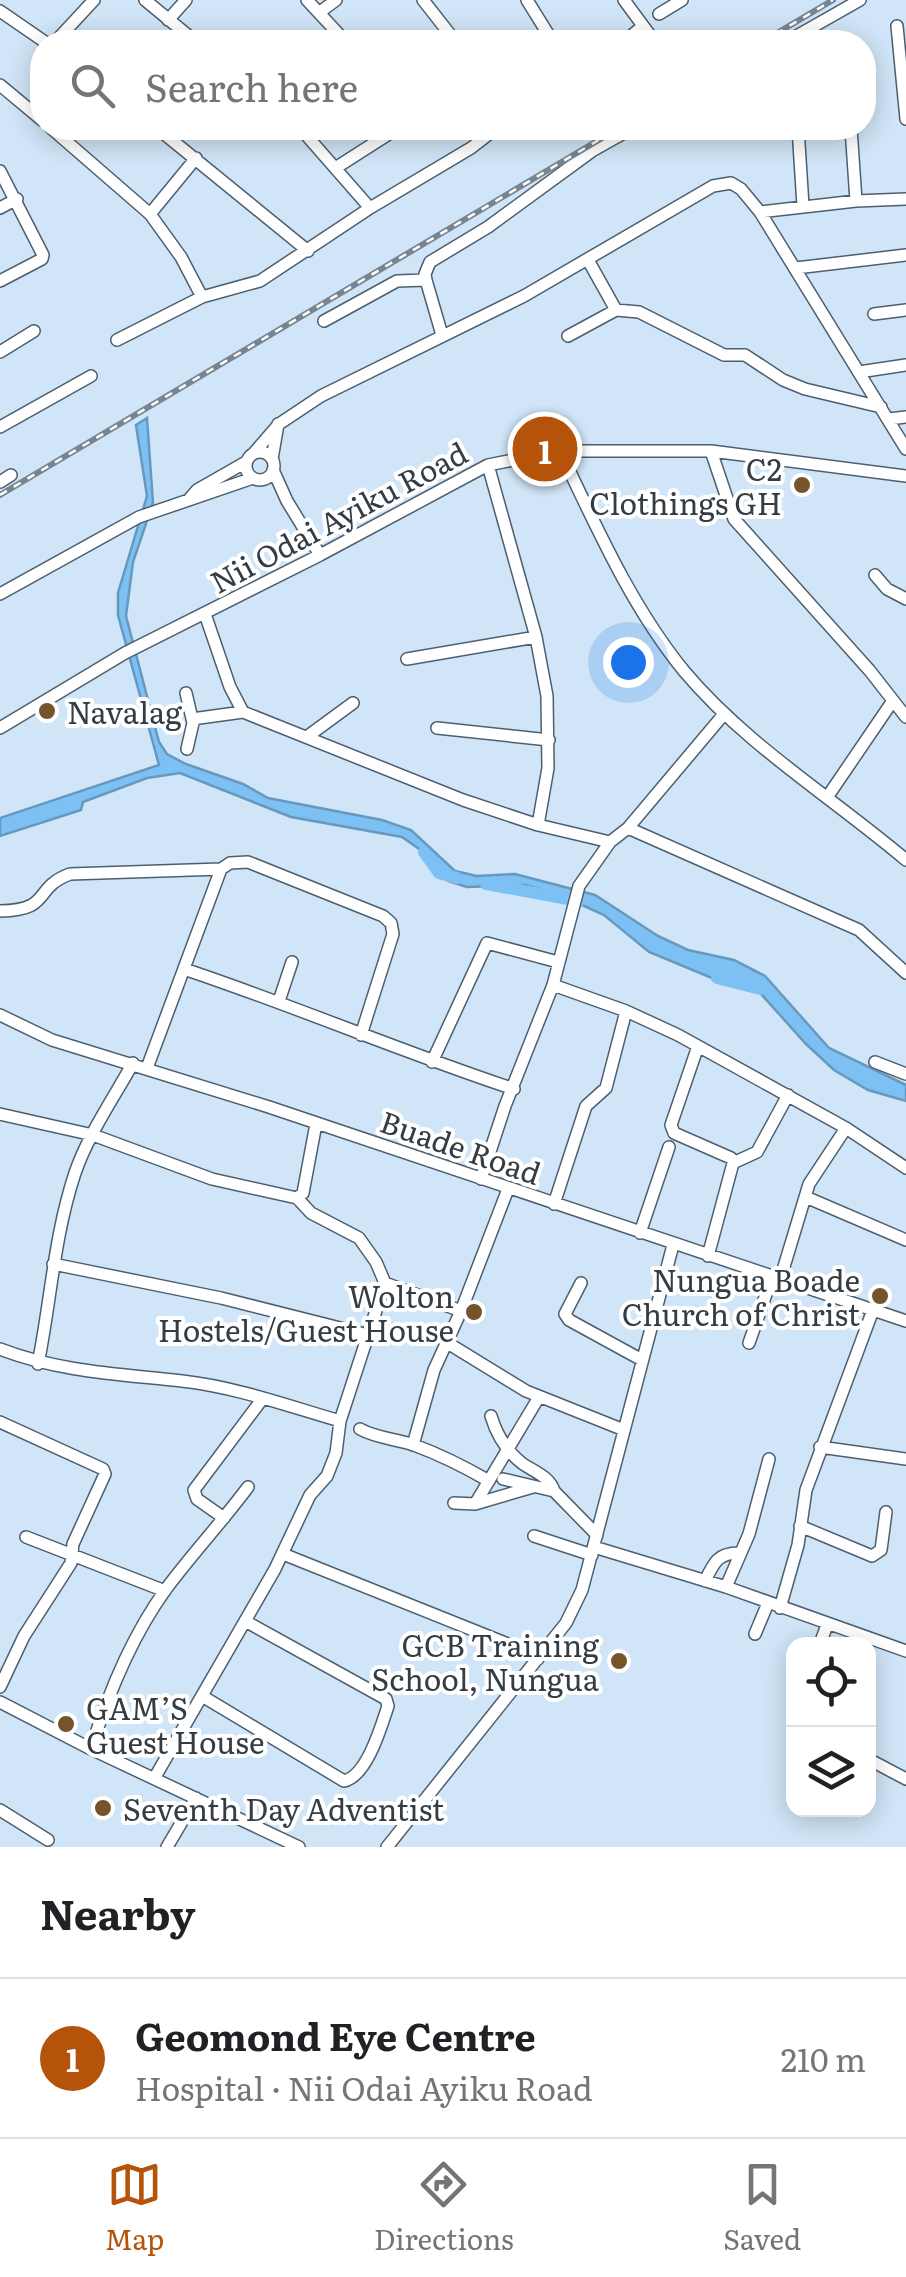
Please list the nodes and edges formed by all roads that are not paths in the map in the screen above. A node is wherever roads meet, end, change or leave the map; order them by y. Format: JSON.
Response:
{"nodes":[{"id":1,"x":94,"y":0,"type":"edge"},
{"id":2,"x":146,"y":0,"type":"edge"},
{"id":3,"x":186,"y":0,"type":"edge"},
{"id":4,"x":308,"y":0,"type":"edge"},
{"id":5,"x":336,"y":0,"type":"edge"},
{"id":6,"x":424,"y":0,"type":"edge"},
{"id":7,"x":527,"y":0,"type":"edge"},
{"id":8,"x":624,"y":0,"type":"edge"},
{"id":9,"x":682,"y":0,"type":"edge"},
{"id":10,"x":860,"y":0,"type":"edge"},
{"id":11,"x":0,"y":10,"type":"edge"},
{"id":12,"x":320,"y":12,"type":"junction"},
{"id":13,"x":659,"y":14,"type":"dead end"},
{"id":14,"x":168,"y":20,"type":"junction"},
{"id":15,"x":897,"y":26,"type":"dead end"},
{"id":16,"x":642,"y":27,"type":"junction"},
{"id":17,"x":66,"y":30,"type":"edge"},
{"id":18,"x":181,"y":30,"type":"edge"},
{"id":19,"x":336,"y":30,"type":"edge"},
{"id":20,"x":447,"y":30,"type":"edge"},
{"id":21,"x":546,"y":30,"type":"edge"},
{"id":22,"x":638,"y":30,"type":"edge"},
{"id":23,"x":644,"y":30,"type":"edge"},
{"id":24,"x":807,"y":30,"type":"edge"},
{"id":25,"x":30,"y":32,"type":"edge"},
{"id":26,"x":0,"y":85,"type":"edge"},
{"id":27,"x":30,"y":110,"type":"edge"},
{"id":28,"x":906,"y":119,"type":"edge"},
{"id":29,"x":65,"y":140,"type":"edge"},
{"id":30,"x":173,"y":140,"type":"edge"},
{"id":31,"x":311,"y":140,"type":"edge"},
{"id":32,"x":379,"y":140,"type":"edge"},
{"id":33,"x":481,"y":140,"type":"edge"},
{"id":34,"x":612,"y":140,"type":"edge"},
{"id":35,"x":799,"y":140,"type":"edge"},
{"id":36,"x":853,"y":140,"type":"edge"},
{"id":37,"x":196,"y":158,"type":"junction"},
{"id":38,"x":337,"y":167,"type":"junction"},
{"id":39,"x":0,"y":171,"type":"edge"},
{"id":40,"x":17,"y":199,"type":"junction"},
{"id":41,"x":906,"y":199,"type":"edge"},
{"id":42,"x":856,"y":201,"type":"junction"},
{"id":43,"x":803,"y":206,"type":"junction"},
{"id":44,"x":0,"y":208,"type":"edge"},
{"id":45,"x":370,"y":208,"type":"junction"},
{"id":46,"x":760,"y":212,"type":"junction"},
{"id":47,"x":150,"y":214,"type":"junction"},
{"id":48,"x":308,"y":251,"type":"junction"},
{"id":49,"x":906,"y":256,"type":"edge"},
{"id":50,"x":588,"y":260,"type":"junction"},
{"id":51,"x":796,"y":268,"type":"junction"},
{"id":52,"x":0,"y":280,"type":"edge"},
{"id":53,"x":426,"y":280,"type":"junction"},
{"id":54,"x":202,"y":297,"type":"junction"},
{"id":55,"x":616,"y":310,"type":"junction"},
{"id":56,"x":906,"y":310,"type":"edge"},
{"id":57,"x":874,"y":314,"type":"dead end"},
{"id":58,"x":324,"y":321,"type":"dead end"},
{"id":59,"x":34,"y":330,"type":"dead end"},
{"id":60,"x":442,"y":336,"type":"junction"},
{"id":61,"x":568,"y":336,"type":"dead end"},
{"id":62,"x":117,"y":340,"type":"dead end"},
{"id":63,"x":0,"y":352,"type":"edge"},
{"id":64,"x":906,"y":365,"type":"edge"},
{"id":65,"x":860,"y":372,"type":"junction"},
{"id":66,"x":91,"y":376,"type":"dead end"},
{"id":67,"x":885,"y":413,"type":"junction"},
{"id":68,"x":906,"y":417,"type":"edge"},
{"id":69,"x":278,"y":424,"type":"junction"},
{"id":70,"x":0,"y":427,"type":"edge"},
{"id":71,"x":906,"y":449,"type":"edge"},
{"id":72,"x":560,"y":451,"type":"junction"},
{"id":73,"x":712,"y":452,"type":"junction"},
{"id":74,"x":250,"y":458,"type":"junction"},
{"id":75,"x":273,"y":464,"type":"junction"},
{"id":76,"x":488,"y":465,"type":"junction"},
{"id":77,"x":906,"y":476,"type":"edge"},
{"id":78,"x":258,"y":479,"type":"junction"},
{"id":79,"x":190,"y":498,"type":"junction"},
{"id":80,"x":287,"y":501,"type":"junction"},
{"id":81,"x":320,"y":555,"type":"junction"},
{"id":82,"x":875,"y":575,"type":"dead end"},
{"id":83,"x":0,"y":594,"type":"edge"},
{"id":84,"x":906,"y":599,"type":"edge"},
{"id":85,"x":204,"y":614,"type":"junction"},
{"id":86,"x":536,"y":638,"type":"junction"},
{"id":87,"x":407,"y":660,"type":"dead end"},
{"id":88,"x":186,"y":693,"type":"dead end"},
{"id":89,"x":352,"y":702,"type":"dead end"},
{"id":90,"x":892,"y":702,"type":"junction"},
{"id":91,"x":243,"y":712,"type":"junction"},
{"id":92,"x":724,"y":714,"type":"junction"},
{"id":93,"x":906,"y":717,"type":"edge"},
{"id":94,"x":192,"y":719,"type":"junction"},
{"id":95,"x":0,"y":728,"type":"edge"},
{"id":96,"x":436,"y":728,"type":"dead end"},
{"id":97,"x":308,"y":736,"type":"junction"},
{"id":98,"x":549,"y":740,"type":"junction"},
{"id":99,"x":188,"y":749,"type":"dead end"},
{"id":100,"x":828,"y":796,"type":"junction"},
{"id":101,"x":538,"y":825,"type":"junction"},
{"id":102,"x":628,"y":828,"type":"junction"},
{"id":103,"x":610,"y":842,"type":"junction"},
{"id":104,"x":906,"y":860,"type":"edge"},
{"id":105,"x":220,"y":869,"type":"junction"},
{"id":106,"x":0,"y":910,"type":"edge"},
{"id":107,"x":292,"y":962,"type":"dead end"},
{"id":108,"x":558,"y":962,"type":"junction"},
{"id":109,"x":184,"y":969,"type":"junction"},
{"id":110,"x":906,"y":973,"type":"edge"},
{"id":111,"x":552,"y":985,"type":"junction"},
{"id":112,"x":279,"y":1001,"type":"junction"},
{"id":113,"x":626,"y":1011,"type":"junction"},
{"id":114,"x":0,"y":1018,"type":"edge"},
{"id":115,"x":361,"y":1035,"type":"junction"},
{"id":116,"x":698,"y":1046,"type":"junction"},
{"id":117,"x":432,"y":1062,"type":"junction"},
{"id":118,"x":875,"y":1062,"type":"dead end"},
{"id":119,"x":133,"y":1063,"type":"junction"},
{"id":120,"x":146,"y":1068,"type":"junction"},
{"id":121,"x":906,"y":1074,"type":"edge"},
{"id":122,"x":514,"y":1089,"type":"junction"},
{"id":123,"x":788,"y":1095,"type":"junction"},
{"id":124,"x":0,"y":1114,"type":"edge"},
{"id":125,"x":316,"y":1124,"type":"junction"},
{"id":126,"x":846,"y":1128,"type":"junction"},
{"id":127,"x":93,"y":1135,"type":"junction"},
{"id":128,"x":669,"y":1146,"type":"dead end"},
{"id":129,"x":733,"y":1163,"type":"junction"},
{"id":130,"x":906,"y":1168,"type":"edge"},
{"id":131,"x":481,"y":1179,"type":"junction"},
{"id":132,"x":508,"y":1189,"type":"junction"},
{"id":133,"x":297,"y":1198,"type":"junction"},
{"id":134,"x":808,"y":1198,"type":"junction"},
{"id":135,"x":554,"y":1204,"type":"junction"},
{"id":136,"x":640,"y":1234,"type":"junction"},
{"id":137,"x":906,"y":1240,"type":"edge"},
{"id":138,"x":673,"y":1245,"type":"junction"},
{"id":139,"x":708,"y":1256,"type":"junction"},
{"id":140,"x":53,"y":1264,"type":"junction"},
{"id":141,"x":776,"y":1279,"type":"junction"},
{"id":142,"x":385,"y":1283,"type":"junction"},
{"id":143,"x":580,"y":1283,"type":"dead end"},
{"id":144,"x":872,"y":1310,"type":"junction"},
{"id":145,"x":462,"y":1311,"type":"junction"},
{"id":146,"x":906,"y":1321,"type":"edge"},
{"id":147,"x":368,"y":1335,"type":"junction"},
{"id":148,"x":446,"y":1342,"type":"junction"},
{"id":149,"x":749,"y":1344,"type":"dead end"},
{"id":150,"x":0,"y":1349,"type":"edge"},
{"id":151,"x":642,"y":1360,"type":"junction"},
{"id":152,"x":38,"y":1364,"type":"junction"},
{"id":153,"x":539,"y":1396,"type":"junction"},
{"id":154,"x":263,"y":1398,"type":"junction"},
{"id":155,"x":491,"y":1416,"type":"dead end"},
{"id":156,"x":340,"y":1421,"type":"junction"},
{"id":157,"x":0,"y":1422,"type":"edge"},
{"id":158,"x":360,"y":1429,"type":"dead end"},
{"id":159,"x":624,"y":1430,"type":"junction"},
{"id":160,"x":413,"y":1445,"type":"junction"},
{"id":161,"x":820,"y":1447,"type":"junction"},
{"id":162,"x":510,"y":1451,"type":"junction"},
{"id":163,"x":906,"y":1458,"type":"edge"},
{"id":164,"x":770,"y":1460,"type":"dead end"},
{"id":165,"x":503,"y":1479,"type":"dead end"},
{"id":166,"x":489,"y":1481,"type":"junction"},
{"id":167,"x":535,"y":1486,"type":"junction"},
{"id":168,"x":248,"y":1487,"type":"dead end"},
{"id":169,"x":554,"y":1491,"type":"junction"},
{"id":170,"x":454,"y":1503,"type":"dead end"},
{"id":171,"x":475,"y":1504,"type":"junction"},
{"id":172,"x":886,"y":1512,"type":"dead end"},
{"id":173,"x":224,"y":1518,"type":"junction"},
{"id":174,"x":800,"y":1526,"type":"junction"},
{"id":175,"x":534,"y":1536,"type":"dead end"},
{"id":176,"x":26,"y":1537,"type":"dead end"},
{"id":177,"x":594,"y":1546,"type":"junction"},
{"id":178,"x":73,"y":1552,"type":"junction"},
{"id":179,"x":740,"y":1553,"type":"junction"},
{"id":180,"x":283,"y":1554,"type":"junction"},
{"id":181,"x":705,"y":1580,"type":"junction"},
{"id":182,"x":726,"y":1587,"type":"junction"},
{"id":183,"x":166,"y":1591,"type":"junction"},
{"id":184,"x":774,"y":1605,"type":"junction"},
{"id":185,"x":245,"y":1621,"type":"junction"},
{"id":186,"x":827,"y":1624,"type":"junction"},
{"id":187,"x":755,"y":1634,"type":"dead end"},
{"id":188,"x":822,"y":1637,"type":"edge"},
{"id":189,"x":906,"y":1651,"type":"edge"},
{"id":190,"x":538,"y":1660,"type":"junction"},
{"id":191,"x":0,"y":1687,"type":"edge"},
{"id":192,"x":202,"y":1696,"type":"junction"},
{"id":193,"x":0,"y":1702,"type":"edge"},
{"id":194,"x":91,"y":1749,"type":"junction"},
{"id":195,"x":876,"y":1763,"type":"edge"},
{"id":196,"x":155,"y":1777,"type":"junction"},
{"id":197,"x":906,"y":1779,"type":"edge"},
{"id":198,"x":196,"y":1798,"type":"junction"},
{"id":199,"x":0,"y":1810,"type":"edge"},
{"id":200,"x":48,"y":1840,"type":"dead end"},
{"id":201,"x":276,"y":1842,"type":"edge"},
{"id":202,"x":167,"y":1847,"type":"edge"},
{"id":203,"x":299,"y":1847,"type":"edge"},
{"id":204,"x":387,"y":1847,"type":"edge"}],
"edges":[{"from":1,"to":17,"type":"street"},
{"from":2,"to":14,"type":"street"},
{"from":3,"to":14,"type":"street"},
{"from":4,"to":12,"type":"street"},
{"from":5,"to":12,"type":"street"},
{"from":6,"to":20,"type":"street"},
{"from":7,"to":21,"type":"street"},
{"from":8,"to":16,"type":"street"},
{"from":9,"to":13,"type":"street"},
{"from":10,"to":24,"type":"street"},
{"from":11,"to":25,"type":"street"},
{"from":12,"to":19,"type":"street"},
{"from":14,"to":18,"type":"street"},
{"from":15,"to":28,"type":"street"},
{"from":16,"to":22,"type":"street"},
{"from":16,"to":23,"type":"street"},
{"from":26,"to":27,"type":"street"},
{"from":29,"to":47,"type":"street"},
{"from":30,"to":37,"type":"street"},
{"from":31,"to":38,"type":"street"},
{"from":32,"to":38,"type":"street"},
{"from":33,"to":45,"type":"street"},
{"from":34,"to":53,"type":"street"},
{"from":35,"to":43,"type":"street"},
{"from":36,"to":42,"type":"street"},
{"from":37,"to":47,"type":"street"},
{"from":37,"to":48,"type":"street"},
{"from":38,"to":45,"type":"street"},
{"from":39,"to":40,"type":"street"},
{"from":40,"to":44,"type":"street"},
{"from":40,"to":52,"type":"street"},
{"from":41,"to":42,"type":"street"},
{"from":42,"to":43,"type":"street"},
{"from":43,"to":46,"type":"street"},
{"from":45,"to":48,"type":"street"},
{"from":46,"to":50,"type":"street"},
{"from":46,"to":51,"type":"street"},
{"from":47,"to":54,"type":"street"},
{"from":48,"to":54,"type":"street"},
{"from":49,"to":51,"type":"street"},
{"from":50,"to":55,"type":"street"},
{"from":50,"to":60,"type":"street"},
{"from":51,"to":65,"type":"street"},
{"from":53,"to":58,"type":"street"},
{"from":53,"to":60,"type":"street"},
{"from":54,"to":62,"type":"street"},
{"from":55,"to":61,"type":"street"},
{"from":55,"to":67,"type":"street"},
{"from":56,"to":57,"type":"street"},
{"from":59,"to":63,"type":"street"},
{"from":60,"to":69,"type":"street"},
{"from":64,"to":65,"type":"street"},
{"from":65,"to":67,"type":"street"},
{"from":66,"to":70,"type":"street"},
{"from":67,"to":68,"type":"street"},
{"from":67,"to":71,"type":"street"},
{"from":69,"to":74,"type":"street"},
{"from":69,"to":75,"type":"street"},
{"from":72,"to":73,"type":"street","name":"Nii Odai Ayiku Road"},
{"from":72,"to":76,"type":"street","name":"Nii Odai Ayiku Road"},
{"from":72,"to":92,"type":"street"},
{"from":73,"to":77,"type":"street","name":"Nii Odai Ayiku Road"},
{"from":73,"to":90,"type":"street"},
{"from":74,"to":75,"type":"street"},
{"from":74,"to":78,"type":"street"},
{"from":74,"to":79,"type":"street"},
{"from":75,"to":78,"type":"street"},
{"from":75,"to":80,"type":"street"},
{"from":76,"to":81,"type":"street","name":"Nii Odai Ayiku Road"},
{"from":76,"to":86,"type":"street"},
{"from":78,"to":79,"type":"street"},
{"from":78,"to":80,"type":"street"},
{"from":79,"to":83,"type":"street"},
{"from":80,"to":81,"type":"street"},
{"from":81,"to":85,"type":"street","name":"Nii Odai Ayiku Road"},
{"from":82,"to":84,"type":"street"},
{"from":85,"to":91,"type":"street"},
{"from":85,"to":95,"type":"street","name":"Nii Odai Ayiku Road"},
{"from":86,"to":87,"type":"street"},
{"from":86,"to":98,"type":"street"},
{"from":88,"to":94,"type":"street"},
{"from":89,"to":97,"type":"street"},
{"from":90,"to":93,"type":"street"},
{"from":90,"to":100,"type":"street"},
{"from":91,"to":94,"type":"street"},
{"from":91,"to":97,"type":"street"},
{"from":92,"to":100,"type":"street"},
{"from":92,"to":102,"type":"street"},
{"from":94,"to":99,"type":"street"},
{"from":96,"to":98,"type":"street"},
{"from":97,"to":101,"type":"street"},
{"from":98,"to":101,"type":"street"},
{"from":100,"to":104,"type":"street"},
{"from":101,"to":103,"type":"street"},
{"from":102,"to":103,"type":"street"},
{"from":102,"to":110,"type":"street"},
{"from":103,"to":108,"type":"street"},
{"from":105,"to":106,"type":"street"},
{"from":105,"to":109,"type":"street"},
{"from":105,"to":115,"type":"street"},
{"from":107,"to":112,"type":"street"},
{"from":108,"to":111,"type":"street"},
{"from":108,"to":117,"type":"street"},
{"from":109,"to":112,"type":"street"},
{"from":109,"to":120,"type":"street"},
{"from":111,"to":113,"type":"street"},
{"from":111,"to":122,"type":"street"},
{"from":112,"to":115,"type":"street"},
{"from":113,"to":116,"type":"street"},
{"from":113,"to":135,"type":"street"},
{"from":114,"to":119,"type":"street","name":"Buade Road"},
{"from":115,"to":117,"type":"street"},
{"from":116,"to":123,"type":"street"},
{"from":116,"to":129,"type":"street"},
{"from":117,"to":122,"type":"street"},
{"from":118,"to":121,"type":"street"},
{"from":119,"to":120,"type":"street","name":"Buade Road"},
{"from":119,"to":127,"type":"street"},
{"from":120,"to":125,"type":"street","name":"Buade Road"},
{"from":122,"to":131,"type":"street"},
{"from":123,"to":126,"type":"street"},
{"from":123,"to":129,"type":"street"},
{"from":124,"to":127,"type":"street"},
{"from":125,"to":131,"type":"street","name":"Buade Road"},
{"from":125,"to":133,"type":"street"},
{"from":126,"to":130,"type":"street"},
{"from":126,"to":134,"type":"street"},
{"from":127,"to":133,"type":"street"},
{"from":127,"to":140,"type":"street"},
{"from":128,"to":136,"type":"street"},
{"from":129,"to":139,"type":"street"},
{"from":131,"to":132,"type":"street","name":"Buade Road"},
{"from":132,"to":135,"type":"street","name":"Buade Road"},
{"from":132,"to":145,"type":"street"},
{"from":133,"to":142,"type":"street"},
{"from":134,"to":137,"type":"street"},
{"from":134,"to":141,"type":"street"},
{"from":135,"to":136,"type":"street","name":"Buade Road"},
{"from":136,"to":138,"type":"street","name":"Buade Road"},
{"from":138,"to":139,"type":"street","name":"Buade Road"},
{"from":138,"to":151,"type":"street"},
{"from":139,"to":141,"type":"street","name":"Buade Road"},
{"from":140,"to":147,"type":"street"},
{"from":140,"to":152,"type":"street"},
{"from":141,"to":144,"type":"street","name":"Buade Road"},
{"from":141,"to":149,"type":"street"},
{"from":142,"to":145,"type":"street"},
{"from":142,"to":147,"type":"street"},
{"from":143,"to":151,"type":"street"},
{"from":144,"to":146,"type":"street","name":"Buade Road"},
{"from":144,"to":161,"type":"street"},
{"from":145,"to":148,"type":"street"},
{"from":147,"to":156,"type":"street"},
{"from":148,"to":153,"type":"street"},
{"from":148,"to":160,"type":"street"},
{"from":150,"to":152,"type":"street"},
{"from":151,"to":159,"type":"street"},
{"from":152,"to":154,"type":"street"},
{"from":153,"to":159,"type":"street"},
{"from":153,"to":162,"type":"street"},
{"from":154,"to":156,"type":"street"},
{"from":154,"to":173,"type":"street"},
{"from":155,"to":162,"type":"street"},
{"from":156,"to":180,"type":"street"},
{"from":157,"to":178,"type":"street"},
{"from":158,"to":160,"type":"street"},
{"from":159,"to":177,"type":"street"},
{"from":160,"to":166,"type":"street"},
{"from":161,"to":163,"type":"street"},
{"from":161,"to":174,"type":"street"},
{"from":162,"to":166,"type":"street"},
{"from":162,"to":169,"type":"street"},
{"from":164,"to":179,"type":"street"},
{"from":165,"to":167,"type":"street"},
{"from":166,"to":171,"type":"street"},
{"from":167,"to":169,"type":"street"},
{"from":167,"to":171,"type":"street"},
{"from":168,"to":173,"type":"street"},
{"from":169,"to":177,"type":"street"},
{"from":170,"to":171,"type":"street"},
{"from":172,"to":174,"type":"street"},
{"from":173,"to":183,"type":"street"},
{"from":174,"to":184,"type":"street"},
{"from":175,"to":177,"type":"street"},
{"from":176,"to":178,"type":"street"},
{"from":177,"to":181,"type":"street"},
{"from":177,"to":190,"type":"street"},
{"from":178,"to":183,"type":"street"},
{"from":178,"to":191,"type":"street"},
{"from":179,"to":181,"type":"street"},
{"from":179,"to":182,"type":"street"},
{"from":180,"to":185,"type":"street"},
{"from":180,"to":190,"type":"street"},
{"from":181,"to":182,"type":"street"},
{"from":182,"to":184,"type":"street"},
{"from":183,"to":194,"type":"street"},
{"from":184,"to":186,"type":"street"},
{"from":184,"to":187,"type":"street"},
{"from":185,"to":192,"type":"street"},
{"from":185,"to":192,"type":"street"},
{"from":186,"to":188,"type":"street"},
{"from":186,"to":189,"type":"street"},
{"from":190,"to":204,"type":"street"},
{"from":192,"to":196,"type":"street"},
{"from":193,"to":194,"type":"street"},
{"from":194,"to":196,"type":"street"},
{"from":195,"to":197,"type":"street"},
{"from":196,"to":198,"type":"street"},
{"from":198,"to":201,"type":"street"},
{"from":198,"to":202,"type":"street"},
{"from":199,"to":200,"type":"street"},
{"from":201,"to":203,"type":"street"}]}
